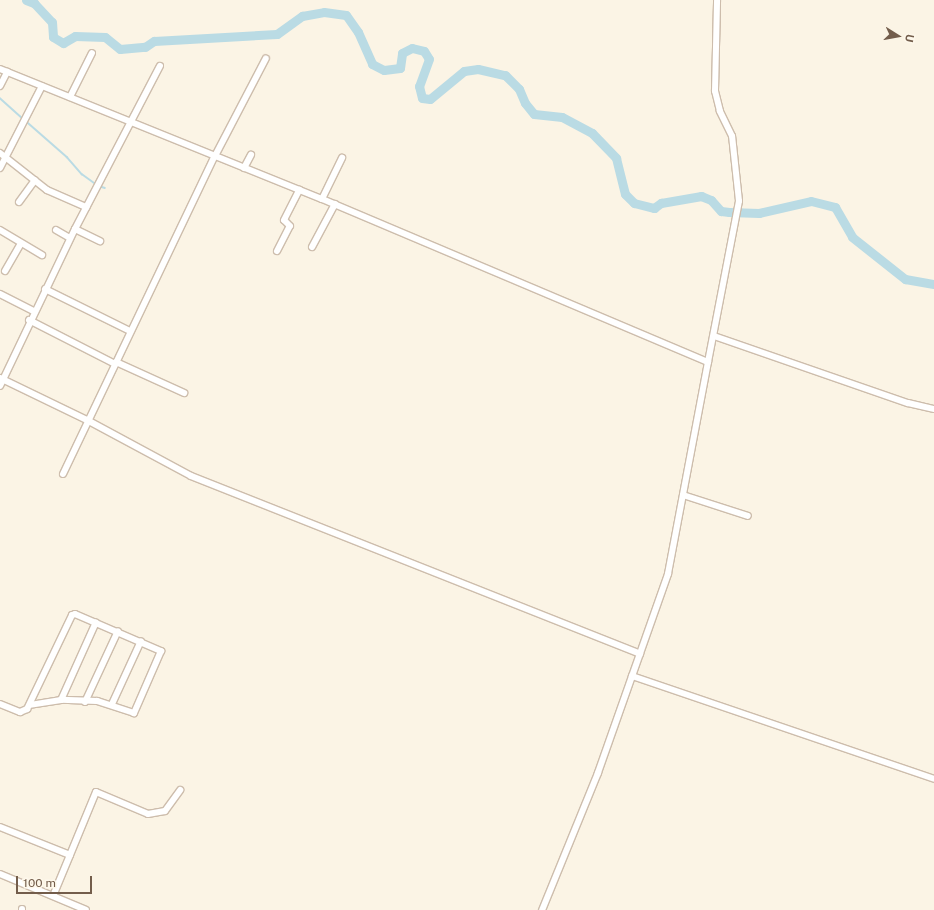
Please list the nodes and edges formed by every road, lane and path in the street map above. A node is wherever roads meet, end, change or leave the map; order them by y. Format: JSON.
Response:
{"nodes":[{"id":1,"x":717,"y":0,"type":"edge"},
{"id":2,"x":92,"y":53,"type":"dead end"},
{"id":3,"x":266,"y":58,"type":"dead end"},
{"id":4,"x":160,"y":66,"type":"dead end"},
{"id":5,"x":0,"y":69,"type":"edge"},
{"id":6,"x":7,"y":72,"type":"junction"},
{"id":7,"x":0,"y":86,"type":"edge"},
{"id":8,"x":42,"y":86,"type":"junction"},
{"id":9,"x":70,"y":97,"type":"junction"},
{"id":10,"x":131,"y":122,"type":"junction"},
{"id":11,"x":0,"y":153,"type":"edge"},
{"id":12,"x":250,"y":155,"type":"dead end"},
{"id":13,"x":215,"y":156,"type":"junction"},
{"id":14,"x":6,"y":157,"type":"junction"},
{"id":15,"x":342,"y":158,"type":"dead end"},
{"id":16,"x":0,"y":168,"type":"edge"},
{"id":17,"x":244,"y":168,"type":"junction"},
{"id":18,"x":35,"y":180,"type":"junction"},
{"id":19,"x":298,"y":190,"type":"junction"},
{"id":20,"x":322,"y":199,"type":"junction"},
{"id":21,"x":19,"y":202,"type":"dead end"},
{"id":22,"x":335,"y":204,"type":"junction"},
{"id":23,"x":86,"y":207,"type":"junction"},
{"id":24,"x":75,"y":228,"type":"junction"},
{"id":25,"x":0,"y":230,"type":"edge"},
{"id":26,"x":56,"y":230,"type":"dead end"},
{"id":27,"x":70,"y":238,"type":"junction"},
{"id":28,"x":100,"y":241,"type":"dead end"},
{"id":29,"x":21,"y":243,"type":"junction"},
{"id":30,"x":312,"y":247,"type":"dead end"},
{"id":31,"x":277,"y":251,"type":"dead end"},
{"id":32,"x":42,"y":255,"type":"dead end"},
{"id":33,"x":5,"y":271,"type":"dead end"},
{"id":34,"x":45,"y":289,"type":"junction"},
{"id":35,"x":0,"y":294,"type":"edge"},
{"id":36,"x":34,"y":311,"type":"junction"},
{"id":37,"x":29,"y":320,"type":"junction"},
{"id":38,"x":130,"y":331,"type":"junction"},
{"id":39,"x":714,"y":336,"type":"junction"},
{"id":40,"x":708,"y":362,"type":"junction"},
{"id":41,"x":115,"y":363,"type":"junction"},
{"id":42,"x":1,"y":381,"type":"edge"},
{"id":43,"x":184,"y":393,"type":"dead end"},
{"id":44,"x":934,"y":409,"type":"edge"},
{"id":45,"x":87,"y":420,"type":"junction"},
{"id":46,"x":62,"y":474,"type":"dead end"},
{"id":47,"x":682,"y":495,"type":"junction"},
{"id":48,"x":748,"y":516,"type":"dead end"},
{"id":49,"x":96,"y":622,"type":"junction"},
{"id":50,"x":118,"y":631,"type":"junction"},
{"id":51,"x":142,"y":641,"type":"junction"},
{"id":52,"x":640,"y":654,"type":"junction"},
{"id":53,"x":632,"y":676,"type":"junction"},
{"id":54,"x":61,"y":700,"type":"junction"},
{"id":55,"x":85,"y":702,"type":"junction"},
{"id":56,"x":0,"y":704,"type":"edge"},
{"id":57,"x":30,"y":704,"type":"junction"},
{"id":58,"x":112,"y":704,"type":"junction"},
{"id":59,"x":934,"y":779,"type":"edge"},
{"id":60,"x":180,"y":790,"type":"dead end"},
{"id":61,"x":0,"y":827,"type":"edge"},
{"id":62,"x":70,"y":855,"type":"junction"},
{"id":63,"x":0,"y":874,"type":"edge"},
{"id":64,"x":53,"y":896,"type":"junction"},
{"id":65,"x":86,"y":910,"type":"edge"},
{"id":66,"x":542,"y":910,"type":"edge"}],
"edges":[{"from":1,"to":39,"type":"street"},
{"from":2,"to":9,"type":"street"},
{"from":3,"to":13,"type":"street"},
{"from":4,"to":10,"type":"street"},
{"from":5,"to":6,"type":"street"},
{"from":6,"to":7,"type":"street"},
{"from":6,"to":8,"type":"street"},
{"from":8,"to":9,"type":"street"},
{"from":8,"to":14,"type":"street"},
{"from":9,"to":10,"type":"street"},
{"from":10,"to":13,"type":"street"},
{"from":10,"to":23,"type":"street"},
{"from":11,"to":14,"type":"street"},
{"from":12,"to":17,"type":"street"},
{"from":13,"to":17,"type":"street"},
{"from":13,"to":38,"type":"street"},
{"from":14,"to":16,"type":"street"},
{"from":14,"to":18,"type":"street"},
{"from":15,"to":20,"type":"street"},
{"from":17,"to":19,"type":"street"},
{"from":18,"to":21,"type":"street"},
{"from":18,"to":23,"type":"street"},
{"from":19,"to":20,"type":"street"},
{"from":19,"to":31,"type":"street"},
{"from":20,"to":22,"type":"street"},
{"from":22,"to":30,"type":"street"},
{"from":22,"to":40,"type":"street"},
{"from":23,"to":24,"type":"street"},
{"from":24,"to":27,"type":"street"},
{"from":24,"to":28,"type":"street"},
{"from":25,"to":29,"type":"street"},
{"from":26,"to":27,"type":"street"},
{"from":27,"to":34,"type":"street"},
{"from":29,"to":32,"type":"street"},
{"from":29,"to":33,"type":"street"},
{"from":34,"to":36,"type":"street"},
{"from":34,"to":38,"type":"street"},
{"from":35,"to":36,"type":"street"},
{"from":36,"to":37,"type":"street"},
{"from":37,"to":41,"type":"street"},
{"from":37,"to":42,"type":"street"},
{"from":38,"to":41,"type":"street"},
{"from":39,"to":40,"type":"street"},
{"from":39,"to":44,"type":"street"},
{"from":40,"to":47,"type":"street"},
{"from":41,"to":43,"type":"street"},
{"from":41,"to":45,"type":"street"},
{"from":42,"to":45,"type":"street"},
{"from":45,"to":46,"type":"street"},
{"from":45,"to":52,"type":"street"},
{"from":47,"to":48,"type":"street"},
{"from":47,"to":52,"type":"street"},
{"from":49,"to":50,"type":"street"},
{"from":49,"to":54,"type":"street"},
{"from":49,"to":57,"type":"street"},
{"from":50,"to":51,"type":"street"},
{"from":50,"to":55,"type":"street"},
{"from":51,"to":58,"type":"street"},
{"from":51,"to":58,"type":"street"},
{"from":52,"to":53,"type":"street"},
{"from":53,"to":59,"type":"street"},
{"from":53,"to":66,"type":"street"},
{"from":54,"to":55,"type":"street"},
{"from":54,"to":57,"type":"street"},
{"from":55,"to":58,"type":"street"},
{"from":56,"to":57,"type":"street"},
{"from":60,"to":62,"type":"street"},
{"from":61,"to":62,"type":"street"},
{"from":62,"to":64,"type":"street"},
{"from":63,"to":64,"type":"street"},
{"from":64,"to":65,"type":"street"}]}
